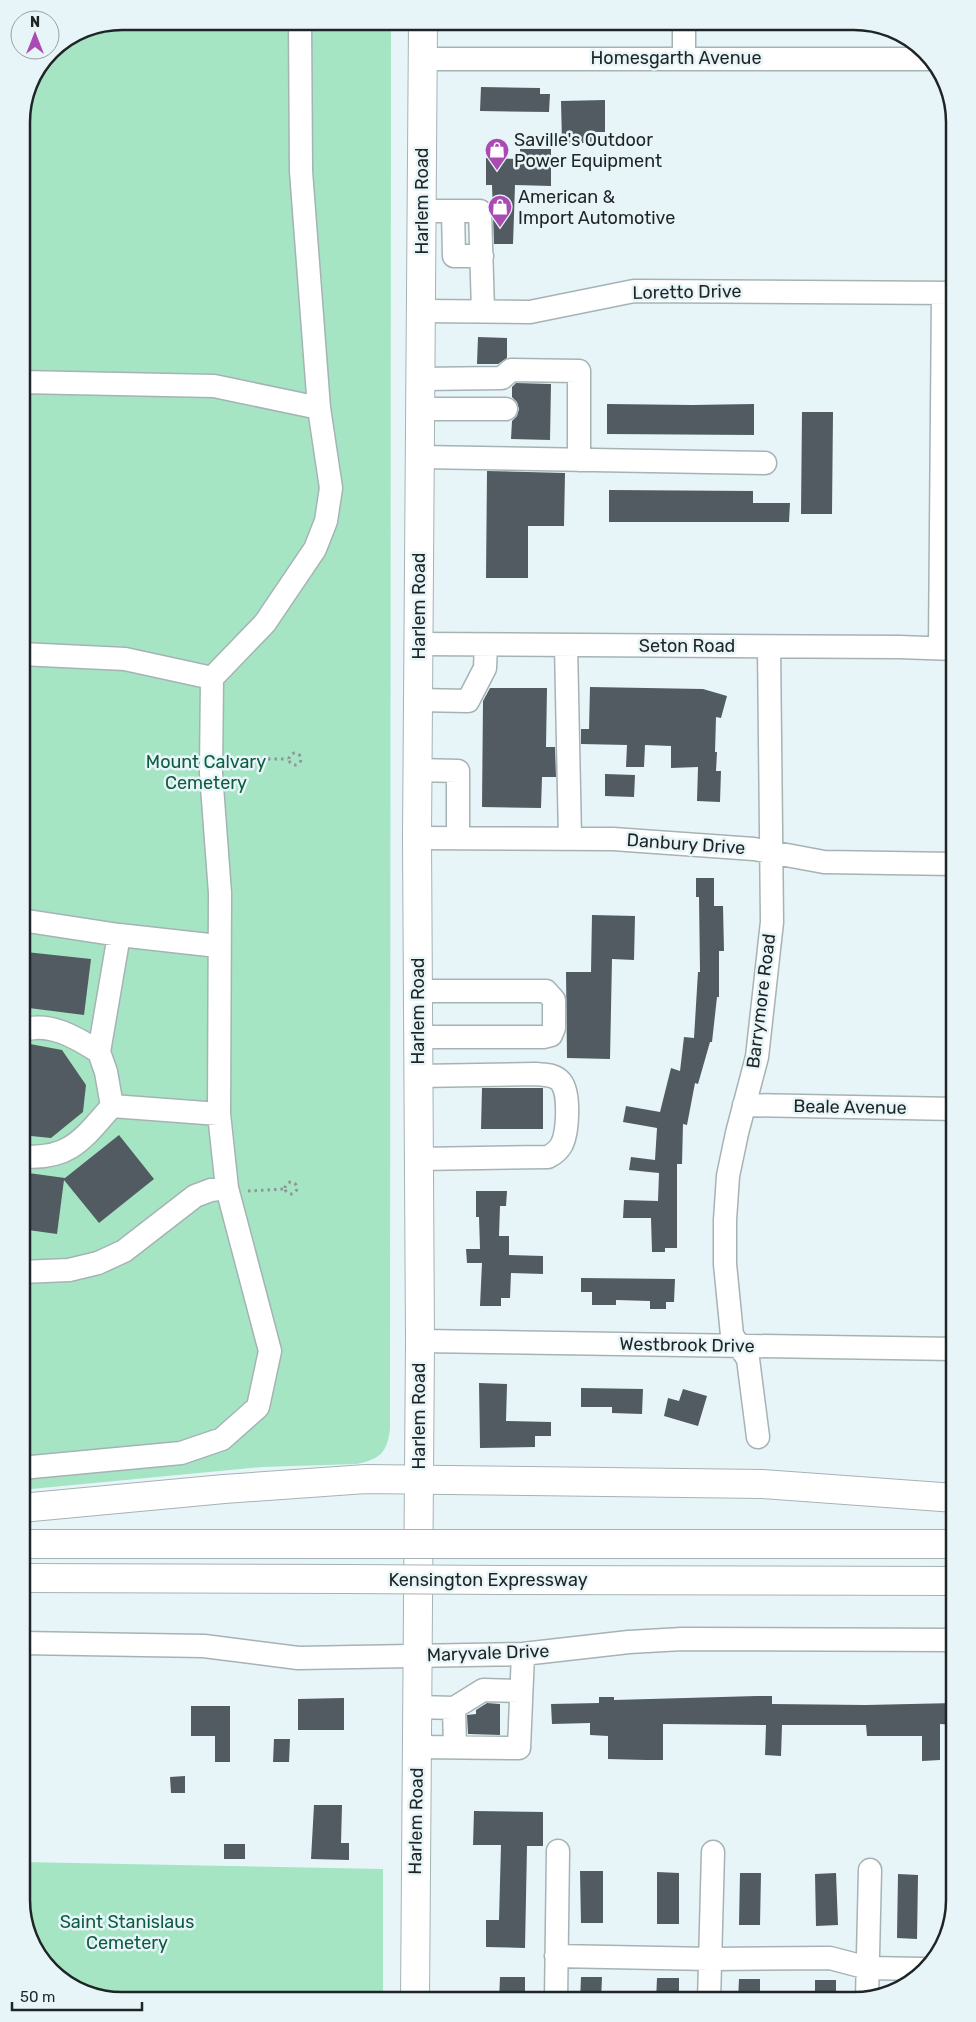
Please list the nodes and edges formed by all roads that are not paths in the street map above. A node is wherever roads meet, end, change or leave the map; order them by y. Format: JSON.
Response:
{"nodes":[{"id":1,"x":300,"y":30,"type":"edge"},
{"id":2,"x":423,"y":30,"type":"edge"},
{"id":3,"x":684,"y":30,"type":"edge"},
{"id":4,"x":684,"y":58,"type":"junction"},
{"id":5,"x":423,"y":59,"type":"junction"},
{"id":6,"x":921,"y":59,"type":"edge"},
{"id":7,"x":422,"y":211,"type":"junction"},
{"id":8,"x":946,"y":293,"type":"edge"},
{"id":9,"x":421,"y":311,"type":"junction"},
{"id":10,"x":484,"y":311,"type":"junction"},
{"id":11,"x":420,"y":379,"type":"junction"},
{"id":12,"x":30,"y":382,"type":"edge"},
{"id":13,"x":319,"y":408,"type":"junction"},
{"id":14,"x":420,"y":409,"type":"junction"},
{"id":15,"x":506,"y":409,"type":"dead end"},
{"id":16,"x":420,"y":457,"type":"junction"},
{"id":17,"x":579,"y":460,"type":"junction"},
{"id":18,"x":764,"y":463,"type":"dead end"},
{"id":19,"x":418,"y":644,"type":"junction"},
{"id":20,"x":486,"y":645,"type":"junction"},
{"id":21,"x":566,"y":645,"type":"junction"},
{"id":22,"x":769,"y":647,"type":"junction"},
{"id":23,"x":946,"y":648,"type":"edge"},
{"id":24,"x":30,"y":654,"type":"edge"},
{"id":25,"x":212,"y":678,"type":"junction"},
{"id":26,"x":418,"y":700,"type":"junction"},
{"id":27,"x":417,"y":770,"type":"junction"},
{"id":28,"x":417,"y":838,"type":"junction"},
{"id":29,"x":458,"y":838,"type":"junction"},
{"id":30,"x":570,"y":839,"type":"junction"},
{"id":31,"x":771,"y":852,"type":"junction"},
{"id":32,"x":946,"y":864,"type":"edge"},
{"id":33,"x":30,"y":921,"type":"edge"},
{"id":34,"x":119,"y":935,"type":"junction"},
{"id":35,"x":218,"y":946,"type":"junction"},
{"id":36,"x":418,"y":991,"type":"junction"},
{"id":37,"x":30,"y":1029,"type":"edge"},
{"id":38,"x":418,"y":1037,"type":"junction"},
{"id":39,"x":99,"y":1052,"type":"junction"},
{"id":40,"x":418,"y":1076,"type":"junction"},
{"id":41,"x":744,"y":1105,"type":"junction"},
{"id":42,"x":112,"y":1106,"type":"junction"},
{"id":43,"x":946,"y":1109,"type":"edge"},
{"id":44,"x":219,"y":1114,"type":"junction"},
{"id":45,"x":30,"y":1157,"type":"edge"},
{"id":46,"x":418,"y":1159,"type":"junction"},
{"id":47,"x":228,"y":1190,"type":"junction"},
{"id":48,"x":30,"y":1272,"type":"edge"},
{"id":49,"x":420,"y":1341,"type":"junction"},
{"id":50,"x":738,"y":1346,"type":"junction"},
{"id":51,"x":946,"y":1350,"type":"edge"},
{"id":52,"x":758,"y":1437,"type":"dead end"},
{"id":53,"x":30,"y":1467,"type":"edge"},
{"id":54,"x":419,"y":1479,"type":"junction"},
{"id":55,"x":946,"y":1497,"type":"edge"},
{"id":56,"x":30,"y":1507,"type":"edge"},
{"id":57,"x":30,"y":1544,"type":"edge"},
{"id":58,"x":946,"y":1544,"type":"edge"},
{"id":59,"x":30,"y":1578,"type":"edge"},
{"id":60,"x":946,"y":1582,"type":"edge"},
{"id":61,"x":946,"y":1640,"type":"edge"},
{"id":62,"x":30,"y":1643,"type":"edge"},
{"id":63,"x":523,"y":1654,"type":"junction"},
{"id":64,"x":418,"y":1656,"type":"junction"},
{"id":65,"x":521,"y":1691,"type":"junction"},
{"id":66,"x":418,"y":1708,"type":"junction"},
{"id":67,"x":454,"y":1708,"type":"junction"},
{"id":68,"x":417,"y":1747,"type":"junction"},
{"id":69,"x":455,"y":1748,"type":"junction"},
{"id":70,"x":558,"y":1851,"type":"dead end"},
{"id":71,"x":713,"y":1852,"type":"dead end"},
{"id":72,"x":870,"y":1870,"type":"dead end"},
{"id":73,"x":556,"y":1956,"type":"junction"},
{"id":74,"x":711,"y":1959,"type":"junction"},
{"id":75,"x":868,"y":1968,"type":"junction"},
{"id":76,"x":915,"y":1969,"type":"edge"},
{"id":77,"x":867,"y":1991,"type":"edge"},
{"id":78,"x":415,"y":1992,"type":"edge"},
{"id":79,"x":556,"y":1992,"type":"edge"},
{"id":80,"x":709,"y":1992,"type":"edge"}],
"edges":[{"from":1,"to":13,"type":"street"},
{"from":2,"to":5,"type":"main road","name":"Harlem Road"},
{"from":3,"to":4,"type":"street"},
{"from":4,"to":5,"type":"street","name":"Homesgarth Avenue"},
{"from":4,"to":6,"type":"street","name":"Homesgarth Avenue"},
{"from":5,"to":7,"type":"main road","name":"Harlem Road"},
{"from":7,"to":9,"type":"main road","name":"Harlem Road"},
{"from":7,"to":10,"type":"street"},
{"from":8,"to":10,"type":"street","name":"Loretto Drive"},
{"from":9,"to":10,"type":"street","name":"Loretto Drive"},
{"from":9,"to":11,"type":"main road","name":"Harlem Road"},
{"from":11,"to":14,"type":"main road","name":"Harlem Road"},
{"from":11,"to":17,"type":"street"},
{"from":12,"to":13,"type":"street"},
{"from":13,"to":25,"type":"street"},
{"from":14,"to":15,"type":"street"},
{"from":14,"to":16,"type":"main road","name":"Harlem Road"},
{"from":16,"to":17,"type":"street"},
{"from":16,"to":19,"type":"main road","name":"Harlem Road"},
{"from":17,"to":18,"type":"street"},
{"from":19,"to":20,"type":"street","name":"Seton Road"},
{"from":19,"to":26,"type":"main road","name":"Harlem Road"},
{"from":20,"to":21,"type":"street","name":"Seton Road"},
{"from":20,"to":26,"type":"street"},
{"from":21,"to":22,"type":"street","name":"Seton Road"},
{"from":21,"to":30,"type":"street"},
{"from":22,"to":23,"type":"street","name":"Seton Road"},
{"from":22,"to":31,"type":"street","name":"Barrymore Road"},
{"from":24,"to":25,"type":"street"},
{"from":25,"to":35,"type":"street"},
{"from":26,"to":27,"type":"main road","name":"Harlem Road"},
{"from":27,"to":28,"type":"main road","name":"Harlem Road"},
{"from":27,"to":29,"type":"street"},
{"from":28,"to":29,"type":"street","name":"Danbury Drive"},
{"from":28,"to":36,"type":"main road","name":"Harlem Road"},
{"from":29,"to":30,"type":"street","name":"Danbury Drive"},
{"from":30,"to":31,"type":"street","name":"Danbury Drive"},
{"from":31,"to":32,"type":"street","name":"Danbury Drive"},
{"from":31,"to":41,"type":"street","name":"Barrymore Road"},
{"from":33,"to":34,"type":"street"},
{"from":34,"to":35,"type":"street"},
{"from":34,"to":39,"type":"street"},
{"from":35,"to":44,"type":"street"},
{"from":36,"to":38,"type":"main road","name":"Harlem Road"},
{"from":36,"to":38,"type":"street"},
{"from":37,"to":39,"type":"street"},
{"from":38,"to":40,"type":"main road","name":"Harlem Road"},
{"from":39,"to":42,"type":"street"},
{"from":40,"to":46,"type":"main road","name":"Harlem Road"},
{"from":40,"to":46,"type":"street"},
{"from":41,"to":43,"type":"street","name":"Beale Avenue"},
{"from":41,"to":50,"type":"street","name":"Barrymore Road"},
{"from":42,"to":44,"type":"street"},
{"from":42,"to":45,"type":"street"},
{"from":44,"to":47,"type":"street"},
{"from":46,"to":49,"type":"main road","name":"Harlem Road"},
{"from":47,"to":48,"type":"street"},
{"from":47,"to":53,"type":"street"},
{"from":49,"to":50,"type":"street","name":"Westbrook Drive"},
{"from":49,"to":54,"type":"main road","name":"Harlem Road"},
{"from":50,"to":51,"type":"street","name":"Westbrook Drive"},
{"from":50,"to":52,"type":"street","name":"Barrymore Road"},
{"from":54,"to":55,"type":"main road"},
{"from":54,"to":56,"type":"main road"},
{"from":54,"to":64,"type":"main road","name":"Harlem Road"},
{"from":57,"to":58,"type":"main road","name":"Kensington Expressway","bridge":true},
{"from":59,"to":60,"type":"main road","name":"Kensington Expressway","bridge":true},
{"from":61,"to":63,"type":"street","name":"Maryvale Drive"},
{"from":62,"to":64,"type":"street","name":"Maryvale Drive"},
{"from":63,"to":64,"type":"street","name":"Maryvale Drive"},
{"from":63,"to":65,"type":"street"},
{"from":64,"to":66,"type":"main road","name":"Harlem Road"},
{"from":65,"to":67,"type":"street"},
{"from":65,"to":69,"type":"street"},
{"from":66,"to":67,"type":"street"},
{"from":66,"to":68,"type":"main road","name":"Harlem Road"},
{"from":67,"to":69,"type":"street"},
{"from":68,"to":69,"type":"street"},
{"from":68,"to":78,"type":"main road","name":"Harlem Road"},
{"from":70,"to":73,"type":"street"},
{"from":71,"to":74,"type":"street"},
{"from":72,"to":75,"type":"street"},
{"from":73,"to":74,"type":"street"},
{"from":73,"to":79,"type":"street"},
{"from":74,"to":75,"type":"street"},
{"from":74,"to":80,"type":"street"},
{"from":75,"to":76,"type":"street"},
{"from":75,"to":77,"type":"street"}]}
